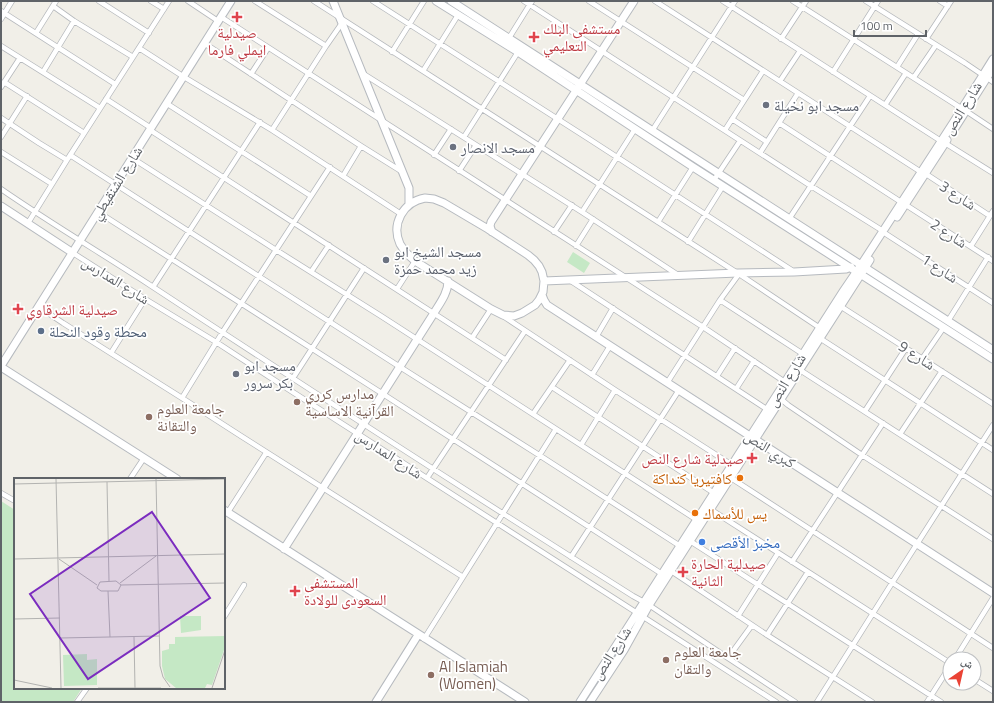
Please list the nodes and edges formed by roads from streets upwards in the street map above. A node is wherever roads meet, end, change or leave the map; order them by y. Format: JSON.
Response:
{"nodes":[{"id":1,"x":12,"y":1,"type":"edge"},
{"id":2,"x":56,"y":1,"type":"edge"},
{"id":3,"x":99,"y":1,"type":"edge"},
{"id":4,"x":151,"y":1,"type":"edge"},
{"id":5,"x":169,"y":1,"type":"edge"},
{"id":6,"x":188,"y":1,"type":"edge"},
{"id":7,"x":231,"y":1,"type":"edge"},
{"id":8,"x":255,"y":1,"type":"edge"},
{"id":9,"x":314,"y":1,"type":"edge"},
{"id":10,"x":333,"y":1,"type":"edge"},
{"id":11,"x":373,"y":1,"type":"edge"},
{"id":12,"x":424,"y":1,"type":"edge"},
{"id":13,"x":437,"y":1,"type":"edge"},
{"id":14,"x":451,"y":1,"type":"edge"},
{"id":15,"x":524,"y":1,"type":"edge"},
{"id":16,"x":589,"y":1,"type":"edge"},
{"id":17,"x":634,"y":1,"type":"edge"},
{"id":18,"x":656,"y":1,"type":"edge"},
{"id":19,"x":723,"y":1,"type":"edge"},
{"id":20,"x":735,"y":1,"type":"edge"},
{"id":21,"x":793,"y":1,"type":"edge"},
{"id":22,"x":806,"y":1,"type":"edge"},
{"id":23,"x":866,"y":1,"type":"edge"},
{"id":24,"x":878,"y":1,"type":"edge"},
{"id":25,"x":940,"y":1,"type":"edge"},
{"id":26,"x":951,"y":1,"type":"edge"},
{"id":27,"x":531,"y":3,"type":"edge"},
{"id":28,"x":52,"y":6,"type":"junction"},
{"id":29,"x":875,"y":6,"type":"junction"},
{"id":30,"x":948,"y":6,"type":"junction"},
{"id":31,"x":731,"y":7,"type":"junction"},
{"id":32,"x":803,"y":7,"type":"junction"},
{"id":33,"x":164,"y":9,"type":"junction"},
{"id":34,"x":3,"y":12,"type":"edge"},
{"id":35,"x":458,"y":15,"type":"junction"},
{"id":36,"x":1,"y":19,"type":"edge"},
{"id":37,"x":220,"y":19,"type":"junction"},
{"id":38,"x":341,"y":20,"type":"junction"},
{"id":39,"x":74,"y":21,"type":"junction"},
{"id":40,"x":621,"y":21,"type":"junction"},
{"id":41,"x":410,"y":24,"type":"junction"},
{"id":42,"x":36,"y":33,"type":"junction"},
{"id":43,"x":148,"y":33,"type":"junction"},
{"id":44,"x":918,"y":34,"type":"junction"},
{"id":45,"x":712,"y":37,"type":"junction"},
{"id":46,"x":509,"y":38,"type":"junction"},
{"id":47,"x":781,"y":39,"type":"junction"},
{"id":48,"x":854,"y":39,"type":"junction"},
{"id":49,"x":926,"y":39,"type":"junction"},
{"id":50,"x":204,"y":43,"type":"junction"},
{"id":51,"x":440,"y":44,"type":"junction"},
{"id":52,"x":936,"y":45,"type":"junction"},
{"id":53,"x":1,"y":46,"type":"edge"},
{"id":54,"x":326,"y":46,"type":"junction"},
{"id":55,"x":58,"y":48,"type":"junction"},
{"id":56,"x":139,"y":48,"type":"junction"},
{"id":57,"x":268,"y":48,"type":"junction"},
{"id":58,"x":800,"y":51,"type":"junction"},
{"id":59,"x":392,"y":52,"type":"junction"},
{"id":60,"x":518,"y":52,"type":"junction"},
{"id":61,"x":601,"y":52,"type":"junction"},
{"id":62,"x":133,"y":57,"type":"junction"},
{"id":63,"x":20,"y":58,"type":"junction"},
{"id":64,"x":993,"y":59,"type":"edge"},
{"id":65,"x":692,"y":67,"type":"junction"},
{"id":66,"x":897,"y":67,"type":"junction"},
{"id":67,"x":993,"y":68,"type":"edge"},
{"id":68,"x":423,"y":71,"type":"junction"},
{"id":69,"x":763,"y":71,"type":"junction"},
{"id":70,"x":43,"y":72,"type":"junction"},
{"id":71,"x":362,"y":72,"type":"junction"},
{"id":72,"x":833,"y":72,"type":"junction"},
{"id":73,"x":906,"y":73,"type":"junction"},
{"id":74,"x":251,"y":74,"type":"junction"},
{"id":75,"x":308,"y":74,"type":"junction"},
{"id":76,"x":184,"y":77,"type":"junction"},
{"id":77,"x":914,"y":77,"type":"junction"},
{"id":78,"x":987,"y":78,"type":"edge"},
{"id":79,"x":499,"y":81,"type":"junction"},
{"id":80,"x":780,"y":81,"type":"junction"},
{"id":81,"x":4,"y":82,"type":"junction"},
{"id":82,"x":115,"y":84,"type":"junction"},
{"id":83,"x":1,"y":87,"type":"edge"},
{"id":84,"x":578,"y":88,"type":"junction"},
{"id":85,"x":798,"y":93,"type":"junction"},
{"id":86,"x":27,"y":96,"type":"junction"},
{"id":87,"x":870,"y":96,"type":"junction"},
{"id":88,"x":673,"y":98,"type":"junction"},
{"id":89,"x":106,"y":99,"type":"junction"},
{"id":90,"x":291,"y":100,"type":"junction"},
{"id":91,"x":744,"y":100,"type":"junction"},
{"id":92,"x":166,"y":103,"type":"junction"},
{"id":93,"x":885,"y":105,"type":"junction"},
{"id":94,"x":100,"y":108,"type":"junction"},
{"id":95,"x":482,"y":109,"type":"junction"},
{"id":96,"x":964,"y":110,"type":"junction"},
{"id":97,"x":1,"y":118,"type":"edge"},
{"id":98,"x":558,"y":119,"type":"junction"},
{"id":99,"x":732,"y":119,"type":"junction"},
{"id":100,"x":260,"y":122,"type":"junction"},
{"id":101,"x":383,"y":122,"type":"junction"},
{"id":102,"x":779,"y":123,"type":"junction"},
{"id":103,"x":9,"y":124,"type":"junction"},
{"id":104,"x":850,"y":126,"type":"junction"},
{"id":105,"x":993,"y":128,"type":"edge"},
{"id":106,"x":150,"y":129,"type":"junction"},
{"id":107,"x":451,"y":129,"type":"junction"},
{"id":108,"x":635,"y":129,"type":"junction"},
{"id":109,"x":272,"y":130,"type":"junction"},
{"id":110,"x":725,"y":130,"type":"junction"},
{"id":111,"x":652,"y":131,"type":"junction"},
{"id":112,"x":84,"y":133,"type":"junction"},
{"id":113,"x":1,"y":137,"type":"edge"},
{"id":114,"x":464,"y":137,"type":"junction"},
{"id":115,"x":740,"y":141,"type":"junction"},
{"id":116,"x":767,"y":142,"type":"junction"},
{"id":117,"x":943,"y":142,"type":"junction"},
{"id":118,"x":476,"y":145,"type":"junction"},
{"id":119,"x":361,"y":146,"type":"junction"},
{"id":120,"x":540,"y":147,"type":"junction"},
{"id":121,"x":241,"y":151,"type":"junction"},
{"id":122,"x":1,"y":152,"type":"edge"},
{"id":123,"x":760,"y":153,"type":"junction"},
{"id":124,"x":70,"y":155,"type":"junction"},
{"id":125,"x":434,"y":155,"type":"junction"},
{"id":126,"x":830,"y":156,"type":"junction"},
{"id":127,"x":132,"y":158,"type":"junction"},
{"id":128,"x":617,"y":158,"type":"junction"},
{"id":129,"x":67,"y":160,"type":"junction"},
{"id":130,"x":330,"y":167,"type":"junction"},
{"id":131,"x":693,"y":167,"type":"junction"},
{"id":132,"x":459,"y":171,"type":"junction"},
{"id":133,"x":403,"y":172,"type":"junction"},
{"id":134,"x":923,"y":173,"type":"junction"},
{"id":135,"x":993,"y":173,"type":"edge"},
{"id":136,"x":522,"y":174,"type":"junction"},
{"id":137,"x":719,"y":174,"type":"junction"},
{"id":138,"x":343,"y":176,"type":"junction"},
{"id":139,"x":224,"y":178,"type":"junction"},
{"id":140,"x":714,"y":180,"type":"junction"},
{"id":141,"x":52,"y":184,"type":"junction"},
{"id":142,"x":116,"y":184,"type":"junction"},
{"id":143,"x":599,"y":185,"type":"junction"},
{"id":144,"x":723,"y":186,"type":"junction"},
{"id":145,"x":811,"y":186,"type":"junction"},
{"id":146,"x":409,"y":188,"type":"junction"},
{"id":147,"x":1,"y":189,"type":"edge"},
{"id":148,"x":675,"y":194,"type":"junction"},
{"id":149,"x":311,"y":196,"type":"junction"},
{"id":150,"x":425,"y":198,"type":"junction"},
{"id":151,"x":505,"y":201,"type":"junction"},
{"id":152,"x":904,"y":203,"type":"junction"},
{"id":153,"x":409,"y":204,"type":"junction"},
{"id":154,"x":206,"y":205,"type":"junction"},
{"id":155,"x":1,"y":206,"type":"edge"},
{"id":156,"x":572,"y":206,"type":"junction"},
{"id":157,"x":993,"y":211,"type":"edge"},
{"id":158,"x":34,"y":212,"type":"junction"},
{"id":159,"x":98,"y":212,"type":"junction"},
{"id":160,"x":582,"y":212,"type":"junction"},
{"id":161,"x":401,"y":214,"type":"junction"},
{"id":162,"x":706,"y":214,"type":"junction"},
{"id":163,"x":990,"y":216,"type":"junction"},
{"id":164,"x":494,"y":218,"type":"junction"},
{"id":165,"x":593,"y":219,"type":"junction"},
{"id":166,"x":789,"y":219,"type":"junction"},
{"id":167,"x":294,"y":222,"type":"junction"},
{"id":168,"x":658,"y":222,"type":"junction"},
{"id":169,"x":28,"y":223,"type":"junction"},
{"id":170,"x":480,"y":224,"type":"junction"},
{"id":171,"x":190,"y":232,"type":"junction"},
{"id":172,"x":492,"y":232,"type":"junction"},
{"id":173,"x":554,"y":232,"type":"junction"},
{"id":174,"x":885,"y":233,"type":"junction"},
{"id":175,"x":81,"y":240,"type":"junction"},
{"id":176,"x":688,"y":242,"type":"junction"},
{"id":177,"x":329,"y":245,"type":"junction"},
{"id":178,"x":576,"y":246,"type":"junction"},
{"id":179,"x":971,"y":246,"type":"junction"},
{"id":180,"x":276,"y":250,"type":"junction"},
{"id":181,"x":73,"y":253,"type":"junction"},
{"id":182,"x":988,"y":257,"type":"junction"},
{"id":183,"x":172,"y":259,"type":"junction"},
{"id":184,"x":993,"y":260,"type":"edge"},
{"id":185,"x":415,"y":261,"type":"junction"},
{"id":186,"x":364,"y":268,"type":"junction"},
{"id":187,"x":859,"y":268,"type":"junction"},
{"id":188,"x":311,"y":272,"type":"junction"},
{"id":189,"x":794,"y":272,"type":"junction"},
{"id":190,"x":738,"y":274,"type":"junction"},
{"id":191,"x":679,"y":276,"type":"junction"},
{"id":192,"x":259,"y":277,"type":"junction"},
{"id":193,"x":626,"y":278,"type":"junction"},
{"id":194,"x":571,"y":280,"type":"junction"},
{"id":195,"x":448,"y":281,"type":"junction"},
{"id":196,"x":544,"y":281,"type":"junction"},
{"id":197,"x":153,"y":287,"type":"junction"},
{"id":198,"x":457,"y":287,"type":"junction"},
{"id":199,"x":969,"y":287,"type":"junction"},
{"id":200,"x":396,"y":289,"type":"junction"},
{"id":201,"x":446,"y":293,"type":"junction"},
{"id":202,"x":346,"y":294,"type":"junction"},
{"id":203,"x":542,"y":295,"type":"junction"},
{"id":204,"x":145,"y":299,"type":"junction"},
{"id":205,"x":720,"y":300,"type":"junction"},
{"id":206,"x":242,"y":303,"type":"junction"},
{"id":207,"x":993,"y":303,"type":"edge"},
{"id":208,"x":535,"y":305,"type":"junction"},
{"id":209,"x":547,"y":305,"type":"junction"},
{"id":210,"x":840,"y":306,"type":"junction"},
{"id":211,"x":39,"y":307,"type":"junction"},
{"id":212,"x":613,"y":308,"type":"junction"},
{"id":213,"x":494,"y":310,"type":"junction"},
{"id":214,"x":434,"y":313,"type":"junction"},
{"id":215,"x":329,"y":321,"type":"junction"},
{"id":216,"x":946,"y":324,"type":"junction"},
{"id":217,"x":703,"y":327,"type":"junction"},
{"id":218,"x":820,"y":328,"type":"junction"},
{"id":219,"x":525,"y":331,"type":"junction"},
{"id":220,"x":222,"y":333,"type":"junction"},
{"id":221,"x":596,"y":337,"type":"junction"},
{"id":222,"x":817,"y":337,"type":"junction"},
{"id":223,"x":472,"y":338,"type":"junction"},
{"id":224,"x":417,"y":340,"type":"junction"},
{"id":225,"x":216,"y":342,"type":"junction"},
{"id":226,"x":610,"y":346,"type":"junction"},
{"id":227,"x":312,"y":348,"type":"junction"},
{"id":228,"x":735,"y":348,"type":"junction"},
{"id":229,"x":906,"y":348,"type":"junction"},
{"id":230,"x":993,"y":350,"type":"edge"},
{"id":231,"x":111,"y":353,"type":"junction"},
{"id":232,"x":803,"y":354,"type":"junction"},
{"id":233,"x":685,"y":355,"type":"junction"},
{"id":234,"x":922,"y":359,"type":"junction"},
{"id":235,"x":993,"y":359,"type":"edge"},
{"id":236,"x":506,"y":360,"type":"junction"},
{"id":237,"x":570,"y":360,"type":"junction"},
{"id":238,"x":754,"y":361,"type":"junction"},
{"id":239,"x":1,"y":366,"type":"edge"},
{"id":240,"x":400,"y":367,"type":"junction"},
{"id":241,"x":800,"y":370,"type":"junction"},
{"id":242,"x":942,"y":371,"type":"junction"},
{"id":243,"x":592,"y":375,"type":"junction"},
{"id":244,"x":717,"y":376,"type":"junction"},
{"id":245,"x":292,"y":378,"type":"junction"},
{"id":246,"x":885,"y":380,"type":"junction"},
{"id":247,"x":785,"y":382,"type":"junction"},
{"id":248,"x":667,"y":383,"type":"junction"},
{"id":249,"x":488,"y":386,"type":"junction"},
{"id":250,"x":552,"y":387,"type":"junction"},
{"id":251,"x":736,"y":389,"type":"junction"},
{"id":252,"x":615,"y":390,"type":"junction"},
{"id":253,"x":679,"y":390,"type":"junction"},
{"id":254,"x":383,"y":394,"type":"junction"},
{"id":255,"x":182,"y":398,"type":"junction"},
{"id":256,"x":781,"y":399,"type":"junction"},
{"id":257,"x":920,"y":403,"type":"junction"},
{"id":258,"x":993,"y":404,"type":"edge"},
{"id":259,"x":768,"y":410,"type":"junction"},
{"id":260,"x":866,"y":411,"type":"junction"},
{"id":261,"x":471,"y":412,"type":"junction"},
{"id":262,"x":533,"y":414,"type":"junction"},
{"id":263,"x":598,"y":417,"type":"junction"},
{"id":264,"x":661,"y":420,"type":"junction"},
{"id":265,"x":883,"y":423,"type":"junction"},
{"id":266,"x":364,"y":424,"type":"junction"},
{"id":267,"x":993,"y":425,"type":"edge"},
{"id":268,"x":556,"y":429,"type":"junction"},
{"id":269,"x":358,"y":434,"type":"junction"},
{"id":270,"x":900,"y":434,"type":"junction"},
{"id":271,"x":753,"y":438,"type":"junction"},
{"id":272,"x":453,"y":439,"type":"junction"},
{"id":273,"x":981,"y":443,"type":"junction"},
{"id":274,"x":581,"y":445,"type":"junction"},
{"id":275,"x":643,"y":447,"type":"junction"},
{"id":276,"x":993,"y":450,"type":"edge"},
{"id":277,"x":266,"y":453,"type":"junction"},
{"id":278,"x":862,"y":454,"type":"junction"},
{"id":279,"x":539,"y":455,"type":"junction"},
{"id":280,"x":144,"y":458,"type":"junction"},
{"id":281,"x":732,"y":465,"type":"junction"},
{"id":282,"x":433,"y":468,"type":"junction"},
{"id":283,"x":626,"y":474,"type":"junction"},
{"id":284,"x":962,"y":474,"type":"junction"},
{"id":285,"x":131,"y":478,"type":"edge"},
{"id":286,"x":175,"y":478,"type":"edge"},
{"id":287,"x":427,"y":478,"type":"junction"},
{"id":288,"x":731,"y":478,"type":"junction"},
{"id":289,"x":522,"y":483,"type":"junction"},
{"id":290,"x":323,"y":488,"type":"junction"},
{"id":291,"x":838,"y":492,"type":"junction"},
{"id":292,"x":1,"y":493,"type":"edge"},
{"id":293,"x":714,"y":493,"type":"junction"},
{"id":294,"x":993,"y":494,"type":"edge"},
{"id":295,"x":14,"y":500,"type":"edge"},
{"id":296,"x":608,"y":500,"type":"junction"},
{"id":297,"x":941,"y":506,"type":"junction"},
{"id":298,"x":710,"y":509,"type":"junction"},
{"id":299,"x":226,"y":511,"type":"edge"},
{"id":300,"x":503,"y":514,"type":"junction"},
{"id":301,"x":697,"y":520,"type":"junction"},
{"id":302,"x":497,"y":523,"type":"junction"},
{"id":303,"x":591,"y":527,"type":"junction"},
{"id":304,"x":812,"y":531,"type":"junction"},
{"id":305,"x":993,"y":539,"type":"edge"},
{"id":306,"x":690,"y":541,"type":"junction"},
{"id":307,"x":916,"y":544,"type":"junction"},
{"id":308,"x":680,"y":546,"type":"junction"},
{"id":309,"x":284,"y":549,"type":"junction"},
{"id":310,"x":778,"y":553,"type":"junction"},
{"id":311,"x":571,"y":557,"type":"junction"},
{"id":312,"x":792,"y":562,"type":"junction"},
{"id":313,"x":671,"y":571,"type":"junction"},
{"id":314,"x":808,"y":572,"type":"junction"},
{"id":315,"x":662,"y":574,"type":"junction"},
{"id":316,"x":463,"y":577,"type":"junction"},
{"id":317,"x":892,"y":583,"type":"junction"},
{"id":318,"x":758,"y":584,"type":"junction"},
{"id":319,"x":244,"y":585,"type":"dead end"},
{"id":320,"x":993,"y":593,"type":"edge"},
{"id":321,"x":993,"y":598,"type":"edge"},
{"id":322,"x":646,"y":603,"type":"junction"},
{"id":323,"x":787,"y":603,"type":"junction"},
{"id":324,"x":872,"y":614,"type":"junction"},
{"id":325,"x":225,"y":615,"type":"edge"},
{"id":326,"x":640,"y":615,"type":"junction"},
{"id":327,"x":738,"y":616,"type":"junction"},
{"id":328,"x":752,"y":625,"type":"junction"},
{"id":329,"x":971,"y":634,"type":"junction"},
{"id":330,"x":767,"y":635,"type":"junction"},
{"id":331,"x":421,"y":636,"type":"junction"},
{"id":332,"x":852,"y":645,"type":"junction"},
{"id":333,"x":993,"y":648,"type":"edge"},
{"id":334,"x":960,"y":651,"type":"edge"},
{"id":335,"x":728,"y":658,"type":"junction"},
{"id":336,"x":942,"y":658,"type":"edge"},
{"id":337,"x":832,"y":676,"type":"junction"},
{"id":338,"x":942,"y":679,"type":"edge"},
{"id":339,"x":982,"y":684,"type":"edge"},
{"id":340,"x":85,"y":689,"type":"edge"},
{"id":341,"x":993,"y":691,"type":"edge"},
{"id":342,"x":931,"y":696,"type":"junction"},
{"id":343,"x":77,"y":702,"type":"edge"},
{"id":344,"x":376,"y":702,"type":"edge"},
{"id":345,"x":524,"y":702,"type":"edge"},
{"id":346,"x":580,"y":702,"type":"edge"},
{"id":347,"x":590,"y":702,"type":"edge"},
{"id":348,"x":776,"y":702,"type":"edge"},
{"id":349,"x":795,"y":702,"type":"edge"},
{"id":350,"x":817,"y":702,"type":"edge"},
{"id":351,"x":872,"y":702,"type":"edge"},
{"id":352,"x":927,"y":702,"type":"edge"},
{"id":353,"x":941,"y":702,"type":"edge"}],
"edges":[{"from":1,"to":34,"type":"street"},
{"from":2,"to":28,"type":"street"},
{"from":3,"to":43,"type":"street"},
{"from":4,"to":33,"type":"street"},
{"from":5,"to":33,"type":"street"},
{"from":6,"to":37,"type":"street"},
{"from":7,"to":37,"type":"street","name":"شارع الشنقيطي"},
{"from":8,"to":54,"type":"street"},
{"from":9,"to":38,"type":"street"},
{"from":10,"to":38,"type":"street"},
{"from":11,"to":41,"type":"street"},
{"from":12,"to":41,"type":"street"},
{"from":13,"to":35,"type":"street"},
{"from":14,"to":46,"type":"street"},
{"from":15,"to":27,"type":"street","name":"شارع 1"},
{"from":16,"to":40,"type":"street"},
{"from":17,"to":40,"type":"street"},
{"from":18,"to":45,"type":"street","name":"شارع 3"},
{"from":19,"to":31,"type":"street"},
{"from":20,"to":31,"type":"street"},
{"from":21,"to":32,"type":"street"},
{"from":22,"to":32,"type":"street"},
{"from":23,"to":29,"type":"street"},
{"from":24,"to":29,"type":"street"},
{"from":25,"to":30,"type":"street"},
{"from":26,"to":30,"type":"street"},
{"from":27,"to":46,"type":"street"},
{"from":27,"to":61,"type":"street","name":"شارع 1"},
{"from":28,"to":39,"type":"street"},
{"from":28,"to":42,"type":"street"},
{"from":29,"to":44,"type":"street"},
{"from":29,"to":48,"type":"street"},
{"from":30,"to":49,"type":"street"},
{"from":31,"to":45,"type":"street"},
{"from":31,"to":47,"type":"street"},
{"from":32,"to":47,"type":"street"},
{"from":32,"to":48,"type":"street"},
{"from":33,"to":43,"type":"street"},
{"from":34,"to":36,"type":"street"},
{"from":34,"to":42,"type":"street"},
{"from":35,"to":51,"type":"street"},
{"from":35,"to":60,"type":"street"},
{"from":37,"to":50,"type":"street","name":"شارع الشنقيطي"},
{"from":37,"to":57,"type":"street"},
{"from":38,"to":54,"type":"street"},
{"from":38,"to":59,"type":"street"},
{"from":38,"to":71,"type":"street"},
{"from":39,"to":55,"type":"street"},
{"from":39,"to":62,"type":"street"},
{"from":40,"to":61,"type":"street"},
{"from":40,"to":65,"type":"street"},
{"from":41,"to":51,"type":"street"},
{"from":41,"to":59,"type":"street"},
{"from":42,"to":55,"type":"street"},
{"from":43,"to":56,"type":"street"},
{"from":44,"to":49,"type":"street"},
{"from":44,"to":66,"type":"street"},
{"from":45,"to":65,"type":"street"},
{"from":45,"to":69,"type":"street","name":"شارع 3"},
{"from":46,"to":84,"type":"street"},
{"from":47,"to":58,"type":"street"},
{"from":48,"to":66,"type":"street"},
{"from":48,"to":72,"type":"street"},
{"from":49,"to":52,"type":"street"},
{"from":50,"to":74,"type":"street"},
{"from":50,"to":76,"type":"street","name":"شارع الشنقيطي"},
{"from":51,"to":68,"type":"street"},
{"from":51,"to":79,"type":"street"},
{"from":52,"to":77,"type":"street"},
{"from":52,"to":78,"type":"street"},
{"from":53,"to":63,"type":"street"},
{"from":54,"to":75,"type":"street"},
{"from":55,"to":70,"type":"street"},
{"from":55,"to":82,"type":"street"},
{"from":56,"to":62,"type":"street"},
{"from":56,"to":76,"type":"street"},
{"from":57,"to":74,"type":"street"},
{"from":57,"to":75,"type":"street"},
{"from":58,"to":72,"type":"street"},
{"from":58,"to":80,"type":"street"},
{"from":59,"to":68,"type":"street"},
{"from":60,"to":79,"type":"street"},
{"from":60,"to":84,"type":"street"},
{"from":61,"to":84,"type":"street"},
{"from":61,"to":88,"type":"street","name":"شارع 1"},
{"from":62,"to":82,"type":"street"},
{"from":63,"to":70,"type":"street"},
{"from":63,"to":81,"type":"street"},
{"from":64,"to":78,"type":"street","name":"شارع النص"},
{"from":65,"to":88,"type":"street"},
{"from":65,"to":91,"type":"street"},
{"from":66,"to":73,"type":"street"},
{"from":67,"to":78,"type":"street","name":"شارع النص"},
{"from":68,"to":95,"type":"street"},
{"from":69,"to":80,"type":"street","name":"شارع 3"},
{"from":69,"to":91,"type":"street"},
{"from":70,"to":94,"type":"street"},
{"from":71,"to":101,"type":"street"},
{"from":71,"to":107,"type":"street"},
{"from":72,"to":87,"type":"street"},
{"from":73,"to":77,"type":"street"},
{"from":73,"to":93,"type":"street"},
{"from":74,"to":90,"type":"street"},
{"from":75,"to":90,"type":"street"},
{"from":75,"to":101,"type":"street"},
{"from":76,"to":92,"type":"street","name":"شارع الشنقيطي"},
{"from":76,"to":100,"type":"street"},
{"from":77,"to":96,"type":"street"},
{"from":78,"to":96,"type":"street","name":"شارع النص"},
{"from":79,"to":95,"type":"street"},
{"from":79,"to":98,"type":"street"},
{"from":80,"to":85,"type":"street","name":"شارع 3"},
{"from":81,"to":83,"type":"street"},
{"from":81,"to":86,"type":"street"},
{"from":82,"to":89,"type":"street"},
{"from":84,"to":98,"type":"street"},
{"from":84,"to":108,"type":"street"},
{"from":84,"to":111,"type":"street"},
{"from":85,"to":102,"type":"street"},
{"from":85,"to":104,"type":"street","name":"شارع 3"},
{"from":86,"to":103,"type":"street"},
{"from":86,"to":112,"type":"street"},
{"from":87,"to":93,"type":"street"},
{"from":87,"to":104,"type":"street"},
{"from":88,"to":110,"type":"street","name":"شارع 1"},
{"from":88,"to":111,"type":"street"},
{"from":89,"to":94,"type":"street"},
{"from":89,"to":106,"type":"street"},
{"from":90,"to":109,"type":"street"},
{"from":90,"to":119,"type":"street"},
{"from":91,"to":99,"type":"street"},
{"from":92,"to":106,"type":"street","name":"شارع الشنقيطي"},
{"from":92,"to":121,"type":"street"},
{"from":93,"to":117,"type":"street"},
{"from":94,"to":112,"type":"street"},
{"from":95,"to":114,"type":"street"},
{"from":95,"to":120,"type":"street"},
{"from":96,"to":105,"type":"street"},
{"from":96,"to":117,"type":"street","name":"شارع النص"},
{"from":97,"to":103,"type":"street"},
{"from":98,"to":120,"type":"street"},
{"from":98,"to":128,"type":"street"},
{"from":99,"to":110,"type":"street"},
{"from":99,"to":116,"type":"street"},
{"from":100,"to":109,"type":"street"},
{"from":100,"to":121,"type":"street"},
{"from":101,"to":125,"type":"street"},
{"from":101,"to":133,"type":"street"},
{"from":102,"to":116,"type":"street"},
{"from":102,"to":126,"type":"street","name":"شارع 2"},
{"from":103,"to":113,"type":"street"},
{"from":103,"to":129,"type":"street"},
{"from":104,"to":126,"type":"street"},
{"from":104,"to":134,"type":"street","name":"شارع 3"},
{"from":106,"to":127,"type":"street","name":"شارع الشنقيطي"},
{"from":106,"to":139,"type":"street"},
{"from":107,"to":114,"type":"street"},
{"from":107,"to":125,"type":"street"},
{"from":108,"to":128,"type":"street"},
{"from":108,"to":131,"type":"street"},
{"from":109,"to":130,"type":"street"},
{"from":110,"to":115,"type":"street","name":"شارع 1"},
{"from":111,"to":137,"type":"street"},
{"from":112,"to":124,"type":"street"},
{"from":114,"to":118,"type":"street"},
{"from":115,"to":123,"type":"street","name":"شارع 1"},
{"from":115,"to":137,"type":"street"},
{"from":116,"to":123,"type":"street"},
{"from":117,"to":134,"type":"street","name":"شارع النص"},
{"from":117,"to":135,"type":"street"},
{"from":118,"to":132,"type":"street"},
{"from":118,"to":136,"type":"street"},
{"from":119,"to":133,"type":"street"},
{"from":119,"to":138,"type":"street"},
{"from":120,"to":136,"type":"street"},
{"from":120,"to":143,"type":"street"},
{"from":121,"to":139,"type":"street"},
{"from":121,"to":149,"type":"street"},
{"from":122,"to":141,"type":"street"},
{"from":123,"to":145,"type":"street","name":"شارع 1"},
{"from":124,"to":129,"type":"street"},
{"from":124,"to":142,"type":"street"},
{"from":125,"to":132,"type":"street"},
{"from":126,"to":145,"type":"street"},
{"from":126,"to":152,"type":"street","name":"شارع 2"},
{"from":127,"to":142,"type":"street","name":"شارع الشنقيطي"},
{"from":127,"to":154,"type":"street"},
{"from":128,"to":143,"type":"street"},
{"from":128,"to":148,"type":"street"},
{"from":129,"to":141,"type":"street"},
{"from":130,"to":138,"type":"street"},
{"from":130,"to":149,"type":"street"},
{"from":131,"to":140,"type":"street"},
{"from":131,"to":148,"type":"street"},
{"from":132,"to":151,"type":"street"},
{"from":133,"to":146,"type":"street"},
{"from":134,"to":152,"type":"street","name":"شارع النص"},
{"from":134,"to":163,"type":"street","name":"شارع 3"},
{"from":136,"to":151,"type":"street"},
{"from":136,"to":156,"type":"street"},
{"from":137,"to":140,"type":"street"},
{"from":137,"to":166,"type":"street"},
{"from":138,"to":161,"type":"street"},
{"from":139,"to":154,"type":"street"},
{"from":139,"to":167,"type":"street"},
{"from":140,"to":144,"type":"street"},
{"from":141,"to":158,"type":"street"},
{"from":142,"to":159,"type":"street","name":"شارع الشنقيطي"},
{"from":142,"to":171,"type":"street"},
{"from":143,"to":160,"type":"street"},
{"from":143,"to":168,"type":"street"},
{"from":144,"to":162,"type":"street"},
{"from":144,"to":187,"type":"street"},
{"from":145,"to":166,"type":"street"},
{"from":145,"to":174,"type":"street","name":"شارع 1"},
{"from":146,"to":150,"type":"street"},
{"from":146,"to":153,"type":"street"},
{"from":147,"to":158,"type":"street","name":"شارع المدارس"},
{"from":148,"to":162,"type":"street"},
{"from":148,"to":168,"type":"street"},
{"from":149,"to":167,"type":"street"},
{"from":150,"to":153,"type":"street"},
{"from":150,"to":170,"type":"street"},
{"from":151,"to":164,"type":"street"},
{"from":151,"to":173,"type":"street"},
{"from":152,"to":174,"type":"street","name":"شارع النص"},
{"from":152,"to":179,"type":"street","name":"شارع 2"},
{"from":153,"to":161,"type":"street"},
{"from":154,"to":171,"type":"street"},
{"from":154,"to":180,"type":"street"},
{"from":155,"to":169,"type":"street","name":"شارع المدارس"},
{"from":156,"to":160,"type":"street"},
{"from":156,"to":173,"type":"street"},
{"from":157,"to":163,"type":"street"},
{"from":158,"to":169,"type":"street"},
{"from":158,"to":175,"type":"street","name":"شارع المدارس"},
{"from":159,"to":175,"type":"street","name":"شارع الشنقيطي"},
{"from":159,"to":183,"type":"street"},
{"from":160,"to":165,"type":"street"},
{"from":161,"to":185,"type":"street"},
{"from":162,"to":176,"type":"street"},
{"from":162,"to":189,"type":"street"},
{"from":163,"to":179,"type":"street"},
{"from":164,"to":170,"type":"street"},
{"from":164,"to":172,"type":"street"},
{"from":165,"to":178,"type":"street"},
{"from":165,"to":191,"type":"street"},
{"from":166,"to":187,"type":"street"},
{"from":167,"to":177,"type":"street"},
{"from":167,"to":180,"type":"street"},
{"from":168,"to":176,"type":"street"},
{"from":169,"to":181,"type":"street","name":"شارع المدارس"},
{"from":170,"to":172,"type":"street"},
{"from":171,"to":183,"type":"street"},
{"from":171,"to":192,"type":"street"},
{"from":172,"to":196,"type":"street"},
{"from":173,"to":178,"type":"street"},
{"from":174,"to":187,"type":"street","name":"شارع النص"},
{"from":174,"to":199,"type":"street","name":"شارع 1"},
{"from":175,"to":181,"type":"street","name":"شارع الشنقيطي"},
{"from":175,"to":197,"type":"street","name":"شارع المدارس"},
{"from":176,"to":190,"type":"street"},
{"from":177,"to":186,"type":"street"},
{"from":177,"to":188,"type":"street"},
{"from":178,"to":193,"type":"street"},
{"from":179,"to":182,"type":"street","name":"شارع 2"},
{"from":180,"to":188,"type":"street"},
{"from":180,"to":192,"type":"street"},
{"from":181,"to":204,"type":"street","name":"شارع المدارس"},
{"from":181,"to":211,"type":"street","name":"شارع الشنقيطي"},
{"from":182,"to":184,"type":"street","name":"شارع 2"},
{"from":182,"to":199,"type":"street"},
{"from":183,"to":197,"type":"street"},
{"from":183,"to":206,"type":"street"},
{"from":185,"to":195,"type":"street"},
{"from":185,"to":200,"type":"street"},
{"from":186,"to":200,"type":"street"},
{"from":186,"to":202,"type":"street"},
{"from":187,"to":189,"type":"street"},
{"from":187,"to":210,"type":"street","name":"شارع النص"},
{"from":187,"to":216,"type":"street"},
{"from":187,"to":218,"type":"street","name":"شارع النص"},
{"from":188,"to":202,"type":"street"},
{"from":189,"to":190,"type":"street"},
{"from":190,"to":191,"type":"street"},
{"from":190,"to":205,"type":"street"},
{"from":190,"to":218,"type":"street"},
{"from":191,"to":193,"type":"street"},
{"from":192,"to":206,"type":"street"},
{"from":192,"to":215,"type":"street"},
{"from":193,"to":194,"type":"street"},
{"from":193,"to":217,"type":"street"},
{"from":194,"to":196,"type":"street"},
{"from":194,"to":212,"type":"street"},
{"from":195,"to":198,"type":"street"},
{"from":195,"to":201,"type":"street"},
{"from":196,"to":203,"type":"street"},
{"from":197,"to":220,"type":"street","name":"شارع المدارس"},
{"from":198,"to":201,"type":"street"},
{"from":198,"to":213,"type":"street"},
{"from":199,"to":207,"type":"street","name":"شارع 1"},
{"from":199,"to":216,"type":"street"},
{"from":200,"to":214,"type":"street"},
{"from":201,"to":214,"type":"street"},
{"from":202,"to":215,"type":"street"},
{"from":202,"to":224,"type":"street"},
{"from":203,"to":208,"type":"street"},
{"from":203,"to":209,"type":"street"},
{"from":204,"to":225,"type":"street","name":"شارع المدارس"},
{"from":204,"to":231,"type":"street"},
{"from":205,"to":217,"type":"street"},
{"from":205,"to":232,"type":"street"},
{"from":206,"to":220,"type":"street"},
{"from":206,"to":227,"type":"street"},
{"from":208,"to":209,"type":"street"},
{"from":208,"to":213,"type":"street"},
{"from":209,"to":221,"type":"street","name":"كبري النص"},
{"from":210,"to":222,"type":"street","name":"شارع النص"},
{"from":210,"to":229,"type":"street","name":"شارع 9"},
{"from":211,"to":231,"type":"street"},
{"from":211,"to":239,"type":"street","name":"شارع الشنقيطي"},
{"from":212,"to":221,"type":"street"},
{"from":212,"to":233,"type":"street"},
{"from":213,"to":219,"type":"street"},
{"from":213,"to":223,"type":"street"},
{"from":214,"to":223,"type":"street"},
{"from":214,"to":224,"type":"street"},
{"from":215,"to":227,"type":"street"},
{"from":215,"to":240,"type":"street"},
{"from":216,"to":230,"type":"street"},
{"from":216,"to":234,"type":"street"},
{"from":216,"to":235,"type":"street"},
{"from":217,"to":228,"type":"street"},
{"from":217,"to":233,"type":"street"},
{"from":218,"to":222,"type":"street","name":"شارع النص"},
{"from":219,"to":236,"type":"street"},
{"from":219,"to":237,"type":"street"},
{"from":220,"to":225,"type":"street"},
{"from":220,"to":245,"type":"street","name":"شارع المدارس"},
{"from":221,"to":226,"type":"street","name":"كبري النص"},
{"from":222,"to":232,"type":"street","name":"شارع النص"},
{"from":222,"to":241,"type":"street","name":"شارع النص"},
{"from":222,"to":246,"type":"street"},
{"from":223,"to":236,"type":"street"},
{"from":224,"to":240,"type":"street"},
{"from":224,"to":249,"type":"street"},
{"from":225,"to":255,"type":"street"},
{"from":225,"to":269,"type":"street","name":"شارع المدارس"},
{"from":226,"to":243,"type":"street"},
{"from":226,"to":248,"type":"street","name":"كبري النص"},
{"from":227,"to":245,"type":"street"},
{"from":227,"to":254,"type":"street"},
{"from":228,"to":238,"type":"street"},
{"from":228,"to":244,"type":"street"},
{"from":229,"to":234,"type":"street","name":"شارع 9"},
{"from":229,"to":246,"type":"street"},
{"from":231,"to":255,"type":"street"},
{"from":232,"to":247,"type":"street","name":"شارع النص"},
{"from":233,"to":244,"type":"street"},
{"from":233,"to":248,"type":"street"},
{"from":234,"to":242,"type":"street","name":"شارع 9"},
{"from":236,"to":249,"type":"street"},
{"from":237,"to":243,"type":"street"},
{"from":237,"to":250,"type":"street"},
{"from":238,"to":247,"type":"street"},
{"from":238,"to":251,"type":"street"},
{"from":239,"to":280,"type":"street"},
{"from":240,"to":254,"type":"street"},
{"from":240,"to":261,"type":"street"},
{"from":241,"to":256,"type":"street","name":"شارع النص"},
{"from":241,"to":260,"type":"street"},
{"from":242,"to":257,"type":"street"},
{"from":242,"to":258,"type":"street","name":"شارع 9"},
{"from":243,"to":252,"type":"street"},
{"from":244,"to":251,"type":"street"},
{"from":245,"to":266,"type":"street","name":"شارع المدارس"},
{"from":246,"to":257,"type":"street"},
{"from":246,"to":260,"type":"street"},
{"from":247,"to":259,"type":"street","name":"شارع النص"},
{"from":248,"to":253,"type":"street","name":"كبري النص"},
{"from":249,"to":261,"type":"street"},
{"from":249,"to":262,"type":"street"},
{"from":250,"to":262,"type":"street"},
{"from":250,"to":263,"type":"street"},
{"from":251,"to":259,"type":"street"},
{"from":252,"to":263,"type":"street"},
{"from":252,"to":264,"type":"street"},
{"from":253,"to":264,"type":"street"},
{"from":253,"to":271,"type":"street","name":"كبري النص"},
{"from":254,"to":266,"type":"street"},
{"from":254,"to":272,"type":"street"},
{"from":255,"to":277,"type":"street"},
{"from":256,"to":271,"type":"street","name":"شارع النص"},
{"from":256,"to":278,"type":"street"},
{"from":257,"to":270,"type":"street"},
{"from":257,"to":273,"type":"street"},
{"from":259,"to":271,"type":"street","name":"شارع النص"},
{"from":260,"to":265,"type":"street"},
{"from":261,"to":272,"type":"street"},
{"from":261,"to":279,"type":"street"},
{"from":262,"to":268,"type":"street"},
{"from":263,"to":274,"type":"street"},
{"from":263,"to":275,"type":"street"},
{"from":264,"to":275,"type":"street"},
{"from":264,"to":281,"type":"street"},
{"from":265,"to":270,"type":"street"},
{"from":265,"to":278,"type":"street"},
{"from":266,"to":269,"type":"street"},
{"from":266,"to":282,"type":"street","name":"شارع المدارس"},
{"from":267,"to":273,"type":"street"},
{"from":268,"to":274,"type":"street"},
{"from":268,"to":279,"type":"street"},
{"from":269,"to":287,"type":"street","name":"شارع المدارس"},
{"from":269,"to":290,"type":"street"},
{"from":270,"to":284,"type":"street"},
{"from":271,"to":281,"type":"street","name":"شارع النص"},
{"from":271,"to":288,"type":"street","name":"شارع النص"},
{"from":271,"to":291,"type":"street","name":"كبري النص"},
{"from":272,"to":282,"type":"street"},
{"from":272,"to":289,"type":"street"},
{"from":273,"to":276,"type":"street"},
{"from":273,"to":284,"type":"street"},
{"from":274,"to":283,"type":"street"},
{"from":275,"to":283,"type":"street"},
{"from":275,"to":293,"type":"street"},
{"from":277,"to":290,"type":"street"},
{"from":277,"to":299,"type":"street"},
{"from":278,"to":291,"type":"street"},
{"from":278,"to":297,"type":"street"},
{"from":279,"to":289,"type":"street"},
{"from":279,"to":296,"type":"street"},
{"from":280,"to":285,"type":"street"},
{"from":280,"to":286,"type":"street"},
{"from":281,"to":293,"type":"street","name":"شارع النص"},
{"from":282,"to":287,"type":"street"},
{"from":282,"to":300,"type":"street","name":"شارع المدارس"},
{"from":283,"to":296,"type":"street"},
{"from":283,"to":301,"type":"street"},
{"from":284,"to":294,"type":"street"},
{"from":284,"to":297,"type":"street"},
{"from":287,"to":302,"type":"street","name":"شارع المدارس"},
{"from":288,"to":298,"type":"street","name":"شارع النص"},
{"from":288,"to":304,"type":"street"},
{"from":289,"to":300,"type":"street"},
{"from":289,"to":303,"type":"street"},
{"from":290,"to":309,"type":"street"},
{"from":290,"to":316,"type":"street"},
{"from":291,"to":304,"type":"street"},
{"from":291,"to":307,"type":"street","name":"كبري النص"},
{"from":292,"to":295,"type":"street"},
{"from":293,"to":301,"type":"street","name":"شارع النص"},
{"from":296,"to":303,"type":"street"},
{"from":296,"to":308,"type":"street"},
{"from":297,"to":305,"type":"street"},
{"from":297,"to":307,"type":"street"},
{"from":298,"to":306,"type":"street","name":"شارع النص"},
{"from":298,"to":310,"type":"street"},
{"from":299,"to":309,"type":"street"},
{"from":300,"to":302,"type":"street"},
{"from":300,"to":311,"type":"street","name":"شارع المدارس"},
{"from":301,"to":308,"type":"street","name":"شارع النص"},
{"from":302,"to":316,"type":"street"},
{"from":302,"to":326,"type":"street","name":"شارع المدارس"},
{"from":303,"to":311,"type":"street"},
{"from":303,"to":315,"type":"street"},
{"from":304,"to":312,"type":"street"},
{"from":304,"to":317,"type":"street"},
{"from":306,"to":313,"type":"street","name":"شارع النص"},
{"from":306,"to":318,"type":"street"},
{"from":307,"to":317,"type":"street"},
{"from":307,"to":320,"type":"street","name":"كبري النص"},
{"from":308,"to":315,"type":"street","name":"شارع النص"},
{"from":309,"to":331,"type":"street"},
{"from":310,"to":312,"type":"street"},
{"from":310,"to":318,"type":"street"},
{"from":311,"to":322,"type":"street","name":"شارع المدارس"},
{"from":312,"to":314,"type":"street"},
{"from":313,"to":322,"type":"street","name":"شارع النص"},
{"from":313,"to":327,"type":"street"},
{"from":314,"to":323,"type":"street"},
{"from":314,"to":324,"type":"street"},
{"from":315,"to":322,"type":"street","name":"شارع النص"},
{"from":316,"to":331,"type":"street"},
{"from":317,"to":324,"type":"street"},
{"from":317,"to":329,"type":"street"},
{"from":318,"to":323,"type":"street"},
{"from":318,"to":327,"type":"street"},
{"from":319,"to":325,"type":"street"},
{"from":321,"to":329,"type":"street"},
{"from":322,"to":326,"type":"street","name":"شارع النص"},
{"from":322,"to":335,"type":"street","name":"شارع المدارس"},
{"from":323,"to":330,"type":"street"},
{"from":323,"to":332,"type":"street"},
{"from":324,"to":332,"type":"street"},
{"from":324,"to":336,"type":"street"},
{"from":326,"to":346,"type":"street","name":"شارع النص"},
{"from":326,"to":347,"type":"street","name":"شارع النص"},
{"from":326,"to":348,"type":"street","name":"شارع المدارس"},
{"from":327,"to":328,"type":"street"},
{"from":328,"to":330,"type":"street"},
{"from":328,"to":335,"type":"street"},
{"from":329,"to":333,"type":"street"},
{"from":329,"to":334,"type":"street"},
{"from":330,"to":337,"type":"street"},
{"from":331,"to":344,"type":"street"},
{"from":331,"to":345,"type":"street"},
{"from":332,"to":337,"type":"street"},
{"from":332,"to":342,"type":"street"},
{"from":335,"to":349,"type":"street","name":"شارع المدارس"},
{"from":337,"to":350,"type":"street"},
{"from":337,"to":351,"type":"street"},
{"from":338,"to":342,"type":"street"},
{"from":339,"to":341,"type":"street"},
{"from":340,"to":343,"type":"street"},
{"from":342,"to":352,"type":"street"},
{"from":342,"to":353,"type":"street"}]}
